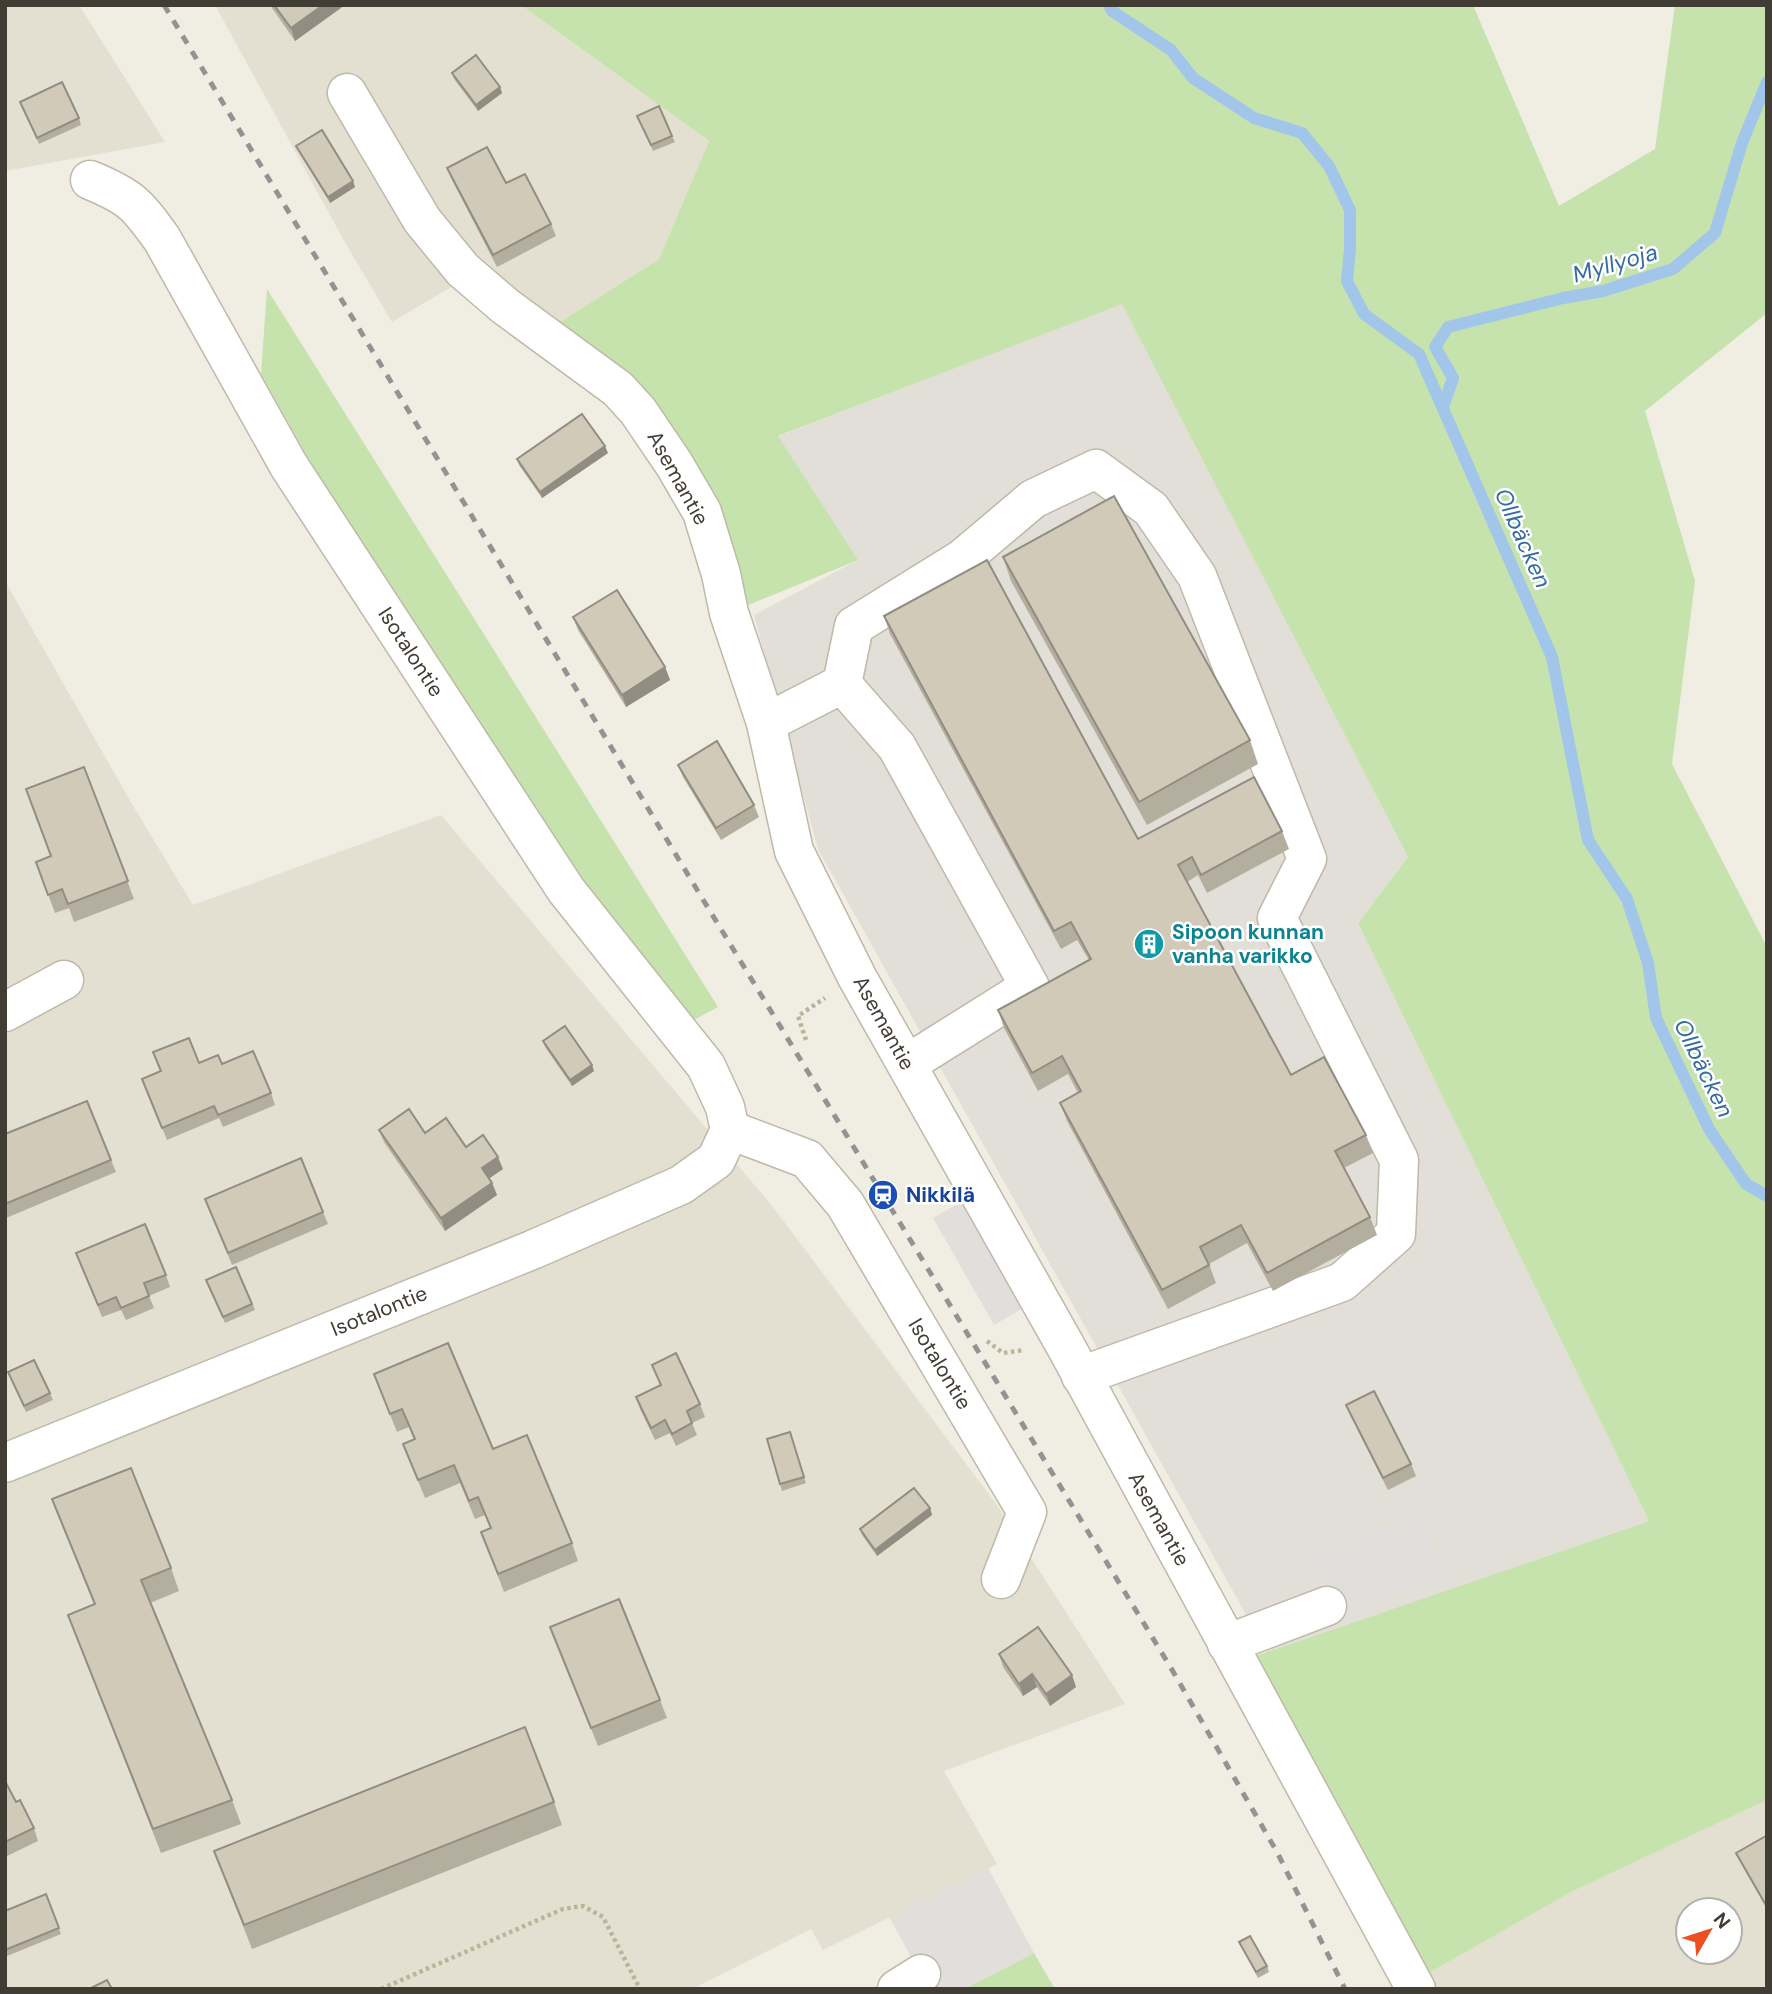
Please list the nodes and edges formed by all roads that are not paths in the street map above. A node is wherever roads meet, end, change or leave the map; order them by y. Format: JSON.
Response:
{"nodes":[{"id":1,"x":347,"y":93,"type":"dead end"},
{"id":2,"x":90,"y":180,"type":"dead end"},
{"id":3,"x":842,"y":684,"type":"junction"},
{"id":4,"x":766,"y":723,"type":"junction"},
{"id":5,"x":64,"y":981,"type":"dead end"},
{"id":6,"x":5,"y":1012,"type":"edge"},
{"id":7,"x":906,"y":1064,"type":"junction"},
{"id":8,"x":730,"y":1130,"type":"junction"},
{"id":9,"x":1081,"y":1376,"type":"junction"},
{"id":10,"x":5,"y":1462,"type":"edge"},
{"id":11,"x":1001,"y":1579,"type":"dead end"},
{"id":12,"x":1327,"y":1606,"type":"dead end"},
{"id":13,"x":1227,"y":1644,"type":"junction"},
{"id":14,"x":1416,"y":1989,"type":"edge"}],
"edges":[{"from":1,"to":4,"type":"street","name":"Asemantie"},
{"from":2,"to":8,"type":"street","name":"Isotalontie"},
{"from":3,"to":4,"type":"street"},
{"from":3,"to":7,"type":"street"},
{"from":3,"to":9,"type":"street"},
{"from":4,"to":7,"type":"street","name":"Asemantie"},
{"from":5,"to":6,"type":"street"},
{"from":7,"to":9,"type":"street","name":"Asemantie"},
{"from":8,"to":10,"type":"street","name":"Isotalontie"},
{"from":8,"to":11,"type":"street","name":"Isotalontie"},
{"from":9,"to":13,"type":"street","name":"Asemantie"},
{"from":12,"to":13,"type":"street"},
{"from":13,"to":14,"type":"street","name":"Asemantie"}]}
